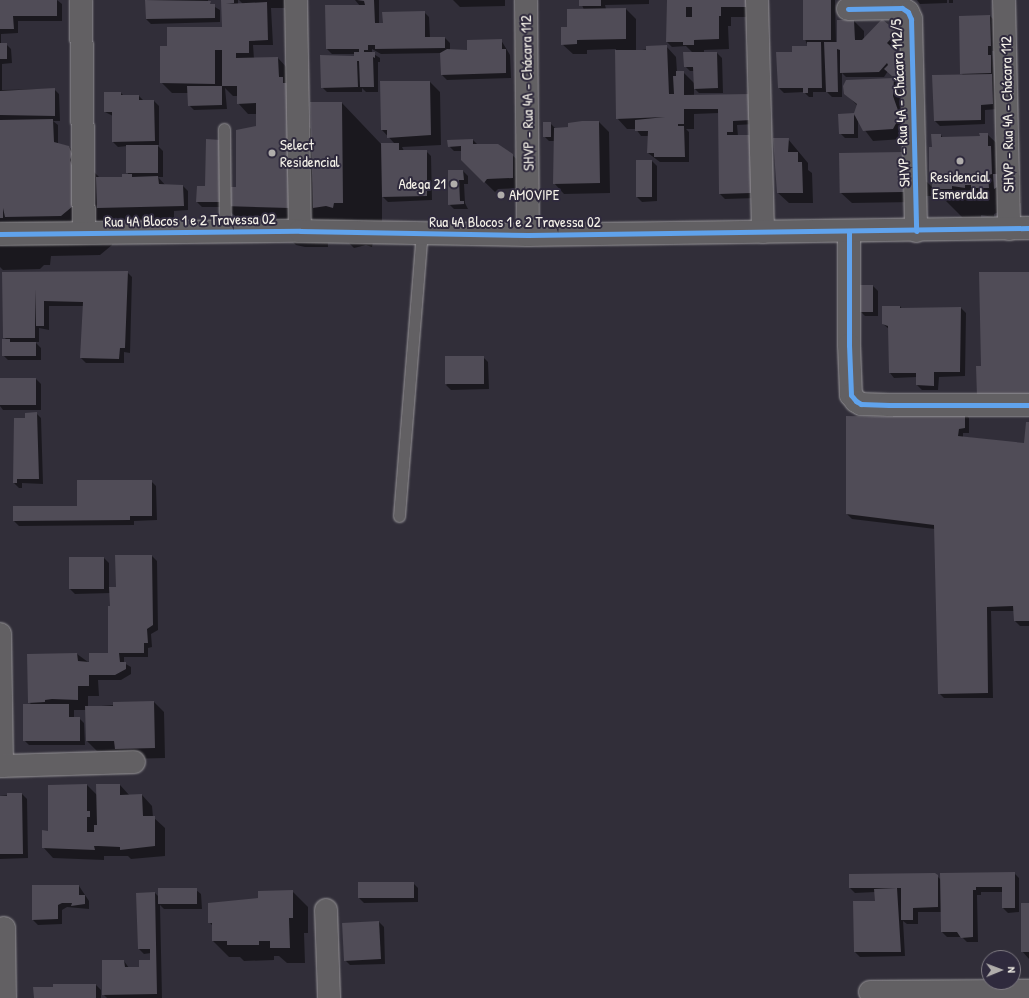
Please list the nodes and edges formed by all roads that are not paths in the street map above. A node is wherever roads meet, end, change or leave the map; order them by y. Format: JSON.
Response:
{"nodes":[{"id":1,"x":81,"y":0,"type":"edge"},
{"id":2,"x":296,"y":0,"type":"edge"},
{"id":3,"x":526,"y":0,"type":"edge"},
{"id":4,"x":758,"y":0,"type":"edge"},
{"id":5,"x":1004,"y":0,"type":"edge"},
{"id":6,"x":848,"y":9,"type":"dead end"},
{"id":7,"x":224,"y":129,"type":"dead end"},
{"id":8,"x":1019,"y":229,"type":"edge"},
{"id":9,"x":300,"y":231,"type":"junction"},
{"id":10,"x":916,"y":231,"type":"junction"},
{"id":11,"x":225,"y":232,"type":"junction"},
{"id":12,"x":763,"y":232,"type":"junction"},
{"id":13,"x":848,"y":232,"type":"junction"},
{"id":14,"x":84,"y":233,"type":"junction"},
{"id":15,"x":422,"y":233,"type":"junction"},
{"id":16,"x":0,"y":234,"type":"edge"},
{"id":17,"x":528,"y":235,"type":"junction"},
{"id":18,"x":1029,"y":405,"type":"edge"},
{"id":19,"x":399,"y":516,"type":"dead end"},
{"id":20,"x":0,"y":634,"type":"edge"},
{"id":21,"x":134,"y":762,"type":"dead end"},
{"id":22,"x":1,"y":766,"type":"edge"},
{"id":23,"x":326,"y":910,"type":"dead end"},
{"id":24,"x":4,"y":928,"type":"dead end"},
{"id":25,"x":1029,"y":991,"type":"edge"},
{"id":26,"x":870,"y":992,"type":"dead end"},
{"id":27,"x":5,"y":998,"type":"edge"},
{"id":28,"x":329,"y":998,"type":"edge"}],
"edges":[{"from":1,"to":14,"type":"street"},
{"from":2,"to":9,"type":"street"},
{"from":3,"to":17,"type":"street","name":"SHVP - Rua 4A - Chácara 112"},
{"from":4,"to":12,"type":"street"},
{"from":5,"to":8,"type":"street","name":"SHVP - Rua 4A - Chácara 112"},
{"from":6,"to":10,"type":"street","name":"SHVP - Rua 4A - Chácara 112/5"},
{"from":7,"to":11,"type":"lane"},
{"from":8,"to":10,"type":"street","name":"Rua 4A Blocos 1 e 2 Travessa 02"},
{"from":9,"to":11,"type":"street","name":"Rua 4A Blocos 1 e 2 Travessa 02"},
{"from":9,"to":15,"type":"street","name":"Rua 4A Blocos 1 e 2 Travessa 02"},
{"from":10,"to":13,"type":"street","name":"Rua 4A Blocos 1 e 2 Travessa 02"},
{"from":11,"to":14,"type":"street","name":"Rua 4A Blocos 1 e 2 Travessa 02"},
{"from":12,"to":13,"type":"street","name":"Rua 4A Blocos 1 e 2 Travessa 02"},
{"from":12,"to":17,"type":"street","name":"Rua 4A Blocos 1 e 2 Travessa 02"},
{"from":13,"to":18,"type":"street"},
{"from":14,"to":16,"type":"street","name":"Rua 4A Blocos 1 e 2 Travessa 02"},
{"from":15,"to":17,"type":"street","name":"Rua 4A Blocos 1 e 2 Travessa 02"},
{"from":15,"to":19,"type":"lane"},
{"from":20,"to":22,"type":"street"},
{"from":21,"to":22,"type":"street"},
{"from":23,"to":28,"type":"street"},
{"from":24,"to":27,"type":"street"},
{"from":25,"to":26,"type":"street"}]}
